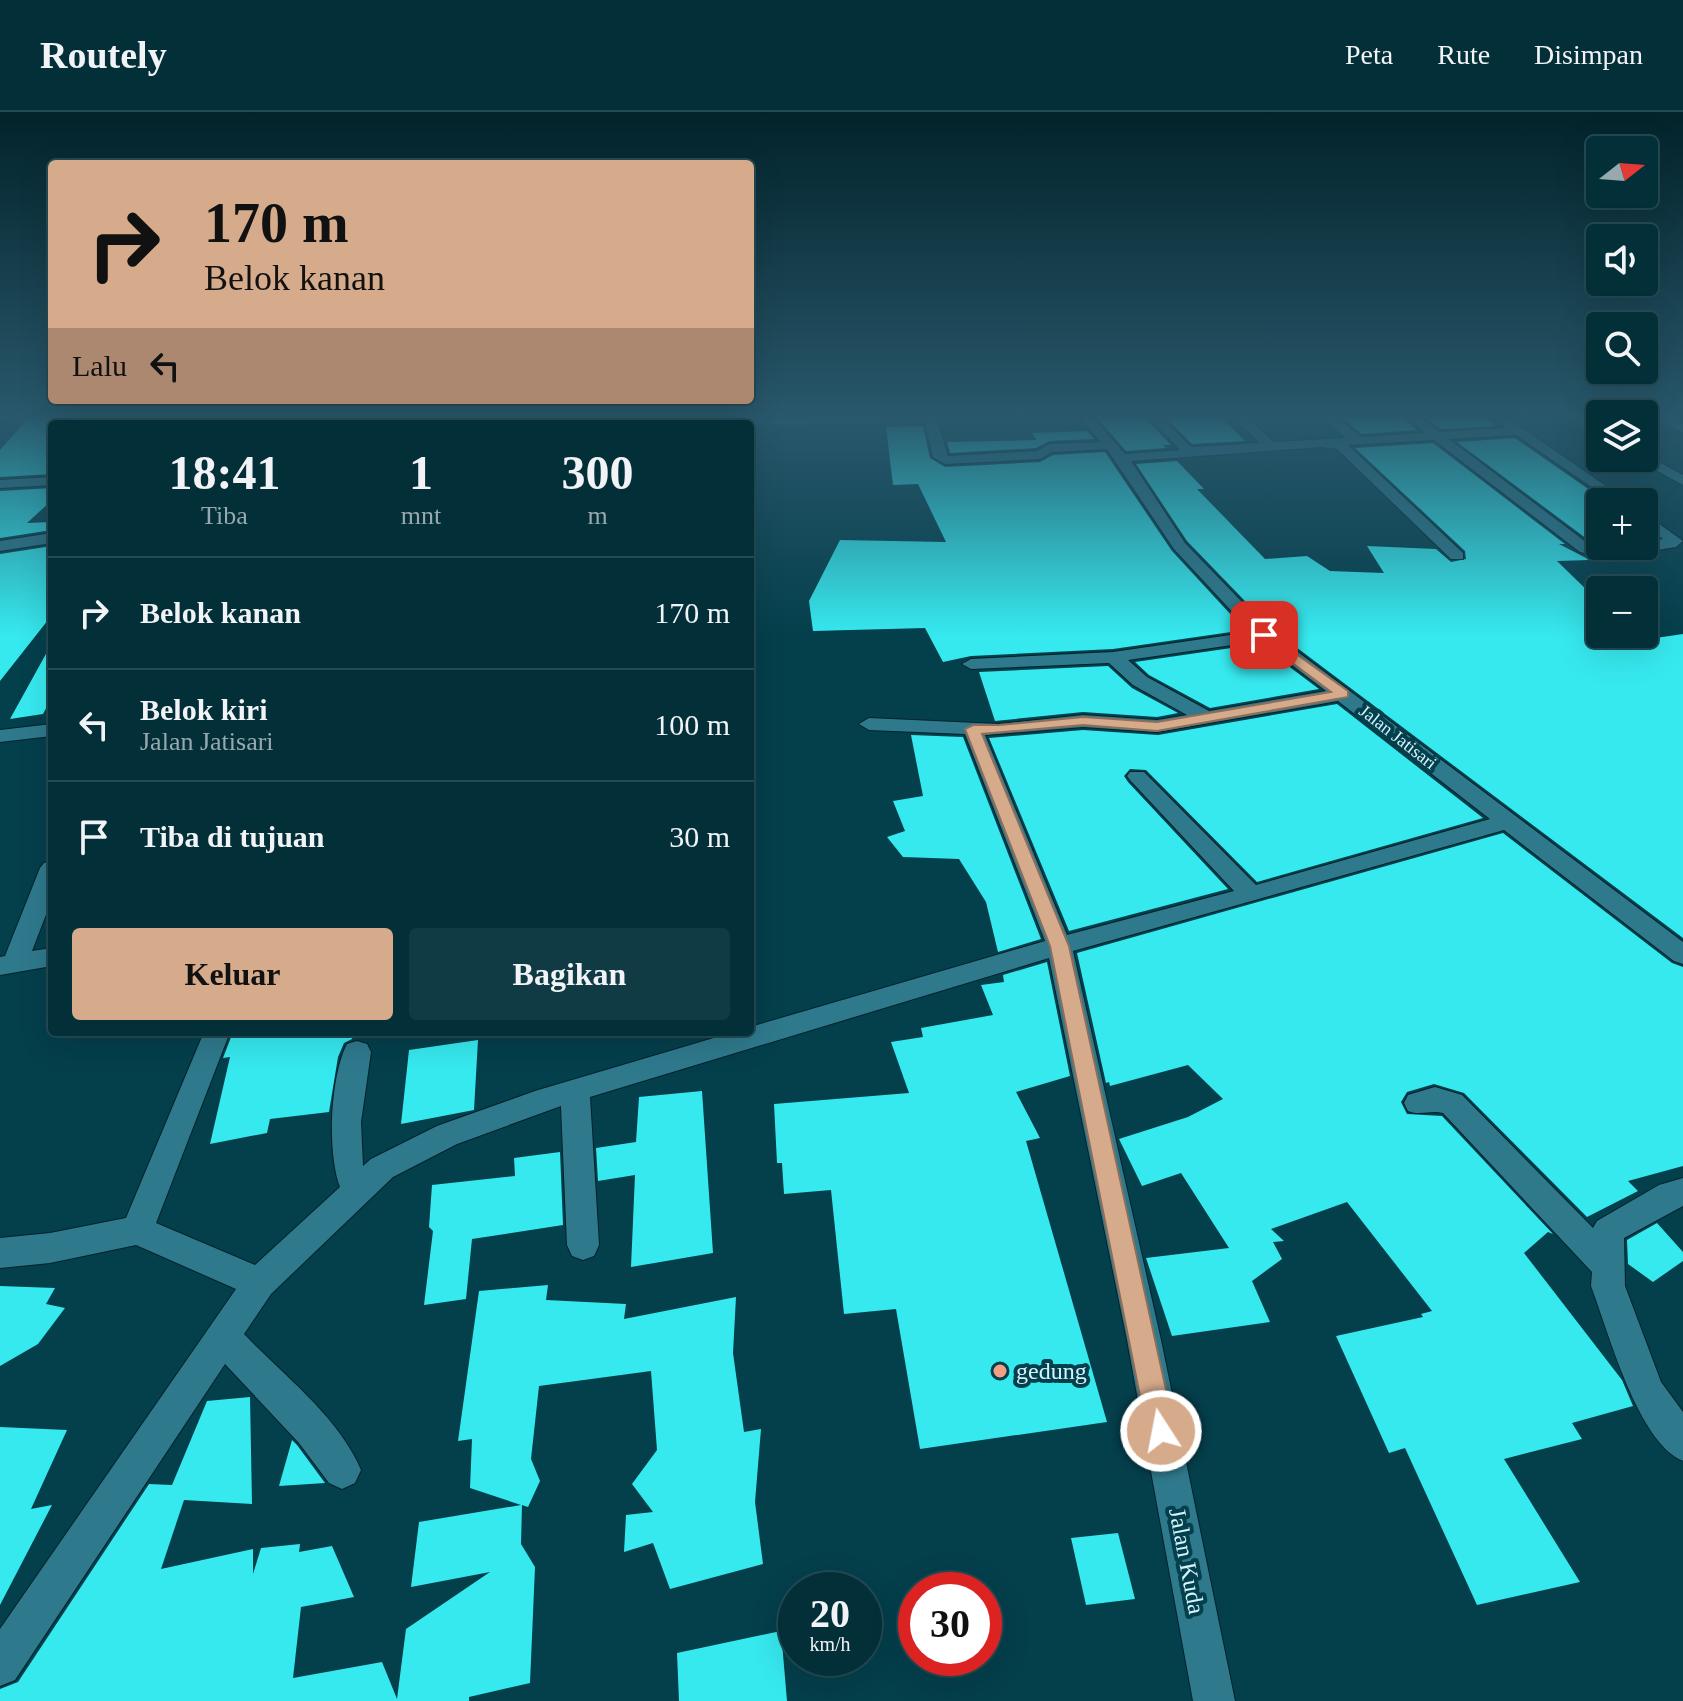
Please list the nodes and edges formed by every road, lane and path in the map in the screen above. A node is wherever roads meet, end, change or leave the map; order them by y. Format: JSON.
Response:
{"nodes":[{"id":1,"x":1141,"y":488,"type":"edge"},
{"id":2,"x":1385,"y":488,"type":"edge"},
{"id":3,"x":1505,"y":488,"type":"edge"},
{"id":4,"x":1658,"y":528,"type":"edge"},
{"id":5,"x":48,"y":539,"type":"edge"},
{"id":6,"x":1658,"y":545,"type":"edge"},
{"id":7,"x":0,"y":546,"type":"edge"},
{"id":8,"x":1586,"y":548,"type":"edge"},
{"id":9,"x":1457,"y":556,"type":"dead end"},
{"id":10,"x":1264,"y":635,"type":"junction"},
{"id":11,"x":1113,"y":657,"type":"junction"},
{"id":12,"x":971,"y":664,"type":"dead end"},
{"id":13,"x":1343,"y":694,"type":"junction"},
{"id":14,"x":1207,"y":718,"type":"junction"},
{"id":15,"x":869,"y":724,"type":"dead end"},
{"id":16,"x":973,"y":729,"type":"junction"},
{"id":17,"x":48,"y":730,"type":"edge"},
{"id":18,"x":0,"y":736,"type":"edge"},
{"id":19,"x":1137,"y":776,"type":"dead end"},
{"id":20,"x":1505,"y":822,"type":"junction"},
{"id":21,"x":48,"y":877,"type":"edge"},
{"id":22,"x":1251,"y":894,"type":"junction"},
{"id":23,"x":1059,"y":946,"type":"junction"},
{"id":24,"x":1683,"y":955,"type":"edge"},
{"id":25,"x":48,"y":958,"type":"edge"},
{"id":26,"x":7,"y":965,"type":"edge"},
{"id":27,"x":215,"y":1036,"type":"edge"},
{"id":28,"x":357,"y":1052,"type":"dead end"},
{"id":29,"x":575,"y":1091,"type":"junction"},
{"id":30,"x":1418,"y":1103,"type":"dead end"},
{"id":31,"x":357,"y":1191,"type":"junction"},
{"id":32,"x":1683,"y":1192,"type":"edge"},
{"id":33,"x":137,"y":1230,"type":"junction"},
{"id":34,"x":583,"y":1245,"type":"dead end"},
{"id":35,"x":0,"y":1253,"type":"edge"},
{"id":36,"x":1608,"y":1266,"type":"junction"},
{"id":37,"x":259,"y":1283,"type":"junction"},
{"id":38,"x":223,"y":1337,"type":"junction"},
{"id":39,"x":1683,"y":1443,"type":"edge"},
{"id":40,"x":342,"y":1470,"type":"dead end"},
{"id":41,"x":3,"y":1654,"type":"edge"},
{"id":42,"x":1214,"y":1701,"type":"edge"}],
"edges":[{"from":1,"to":10,"type":"street","name":"Jalan Jatisari"},
{"from":2,"to":9,"type":"street"},
{"from":3,"to":8,"type":"street"},
{"from":4,"to":6,"type":"street"},
{"from":5,"to":7,"type":"street"},
{"from":10,"to":11,"type":"street"},
{"from":10,"to":13,"type":"street","name":"Jalan Jatisari"},
{"from":11,"to":12,"type":"street"},
{"from":11,"to":14,"type":"street"},
{"from":13,"to":14,"type":"street"},
{"from":13,"to":20,"type":"street","name":"Jalan Jatisari"},
{"from":14,"to":16,"type":"street"},
{"from":15,"to":16,"type":"street"},
{"from":16,"to":23,"type":"street","name":"Jalan Kuda"},
{"from":17,"to":18,"type":"street"},
{"from":19,"to":22,"type":"street"},
{"from":20,"to":22,"type":"street"},
{"from":20,"to":24,"type":"street","name":"Jalan Jatisari"},
{"from":21,"to":26,"type":"street"},
{"from":22,"to":23,"type":"street"},
{"from":23,"to":29,"type":"street"},
{"from":23,"to":42,"type":"street","name":"Jalan Kuda"},
{"from":25,"to":26,"type":"street"},
{"from":27,"to":33,"type":"street"},
{"from":28,"to":31,"type":"street"},
{"from":29,"to":31,"type":"street"},
{"from":29,"to":34,"type":"street"},
{"from":30,"to":36,"type":"street"},
{"from":31,"to":37,"type":"street"},
{"from":32,"to":36,"type":"street"},
{"from":33,"to":35,"type":"street"},
{"from":33,"to":37,"type":"street"},
{"from":36,"to":39,"type":"street"},
{"from":37,"to":38,"type":"street"},
{"from":38,"to":40,"type":"street"},
{"from":38,"to":41,"type":"street"}]}
